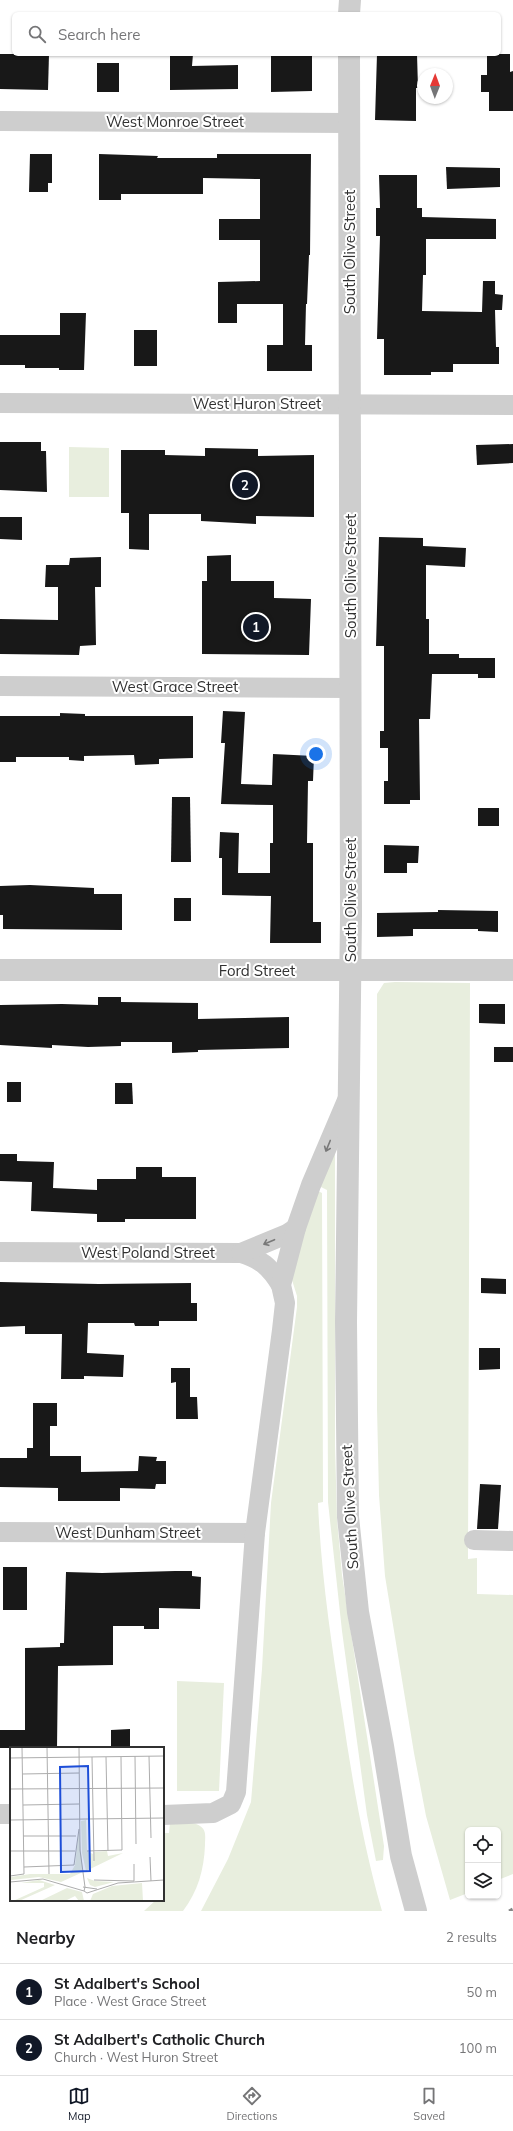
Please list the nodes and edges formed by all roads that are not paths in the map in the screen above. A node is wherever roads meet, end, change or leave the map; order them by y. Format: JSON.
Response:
{"nodes":[{"id":1,"x":350,"y":0,"type":"edge"},
{"id":2,"x":350,"y":12,"type":"edge"},
{"id":3,"x":349,"y":56,"type":"edge"},
{"id":4,"x":0,"y":122,"type":"edge"},
{"id":5,"x":349,"y":123,"type":"junction"},
{"id":6,"x":0,"y":403,"type":"edge"},
{"id":7,"x":350,"y":404,"type":"junction"},
{"id":8,"x":513,"y":405,"type":"edge"},
{"id":9,"x":0,"y":686,"type":"edge"},
{"id":10,"x":351,"y":688,"type":"junction"},
{"id":11,"x":0,"y":970,"type":"edge"},
{"id":12,"x":513,"y":970,"type":"edge"},
{"id":13,"x":350,"y":971,"type":"junction"},
{"id":14,"x":348,"y":1097,"type":"junction"},
{"id":15,"x":296,"y":1228,"type":"junction"},
{"id":16,"x":0,"y":1252,"type":"edge"},
{"id":17,"x":241,"y":1253,"type":"junction"},
{"id":18,"x":281,"y":1286,"type":"junction"},
{"id":19,"x":0,"y":1532,"type":"edge"},
{"id":20,"x":255,"y":1533,"type":"junction"},
{"id":21,"x":474,"y":1540,"type":"dead end"},
{"id":22,"x":513,"y":1541,"type":"edge"},
{"id":23,"x":164,"y":1815,"type":"edge"},
{"id":24,"x":416,"y":1911,"type":"edge"}],
"edges":[{"from":1,"to":2,"type":"street"},
{"from":3,"to":5,"type":"street","name":"South Olive Street"},
{"from":4,"to":5,"type":"street","name":"West Monroe Street"},
{"from":5,"to":7,"type":"street","name":"South Olive Street"},
{"from":6,"to":7,"type":"street","name":"West Huron Street"},
{"from":7,"to":8,"type":"street","name":"West Huron Street"},
{"from":7,"to":10,"type":"street","name":"South Olive Street"},
{"from":9,"to":10,"type":"street","name":"West Grace Street"},
{"from":10,"to":13,"type":"street","name":"South Olive Street"},
{"from":11,"to":13,"type":"street","name":"Ford Street"},
{"from":12,"to":13,"type":"street","name":"Ford Street"},
{"from":13,"to":14,"type":"street","name":"South Olive Street"},
{"from":14,"to":15,"type":"street","name":"South Olive Street","one_way":true},
{"from":14,"to":24,"type":"street","name":"South Olive Street"},
{"from":15,"to":17,"type":"street","one_way":true},
{"from":15,"to":18,"type":"street","name":"South Olive Street"},
{"from":16,"to":17,"type":"street","name":"West Poland Street"},
{"from":17,"to":18,"type":"street","name":"West Poland Street"},
{"from":18,"to":20,"type":"street","name":"South Olive Street"},
{"from":19,"to":20,"type":"street","name":"West Dunham Street"},
{"from":20,"to":23,"type":"street","name":"South Olive Street"},
{"from":21,"to":22,"type":"street"}]}
